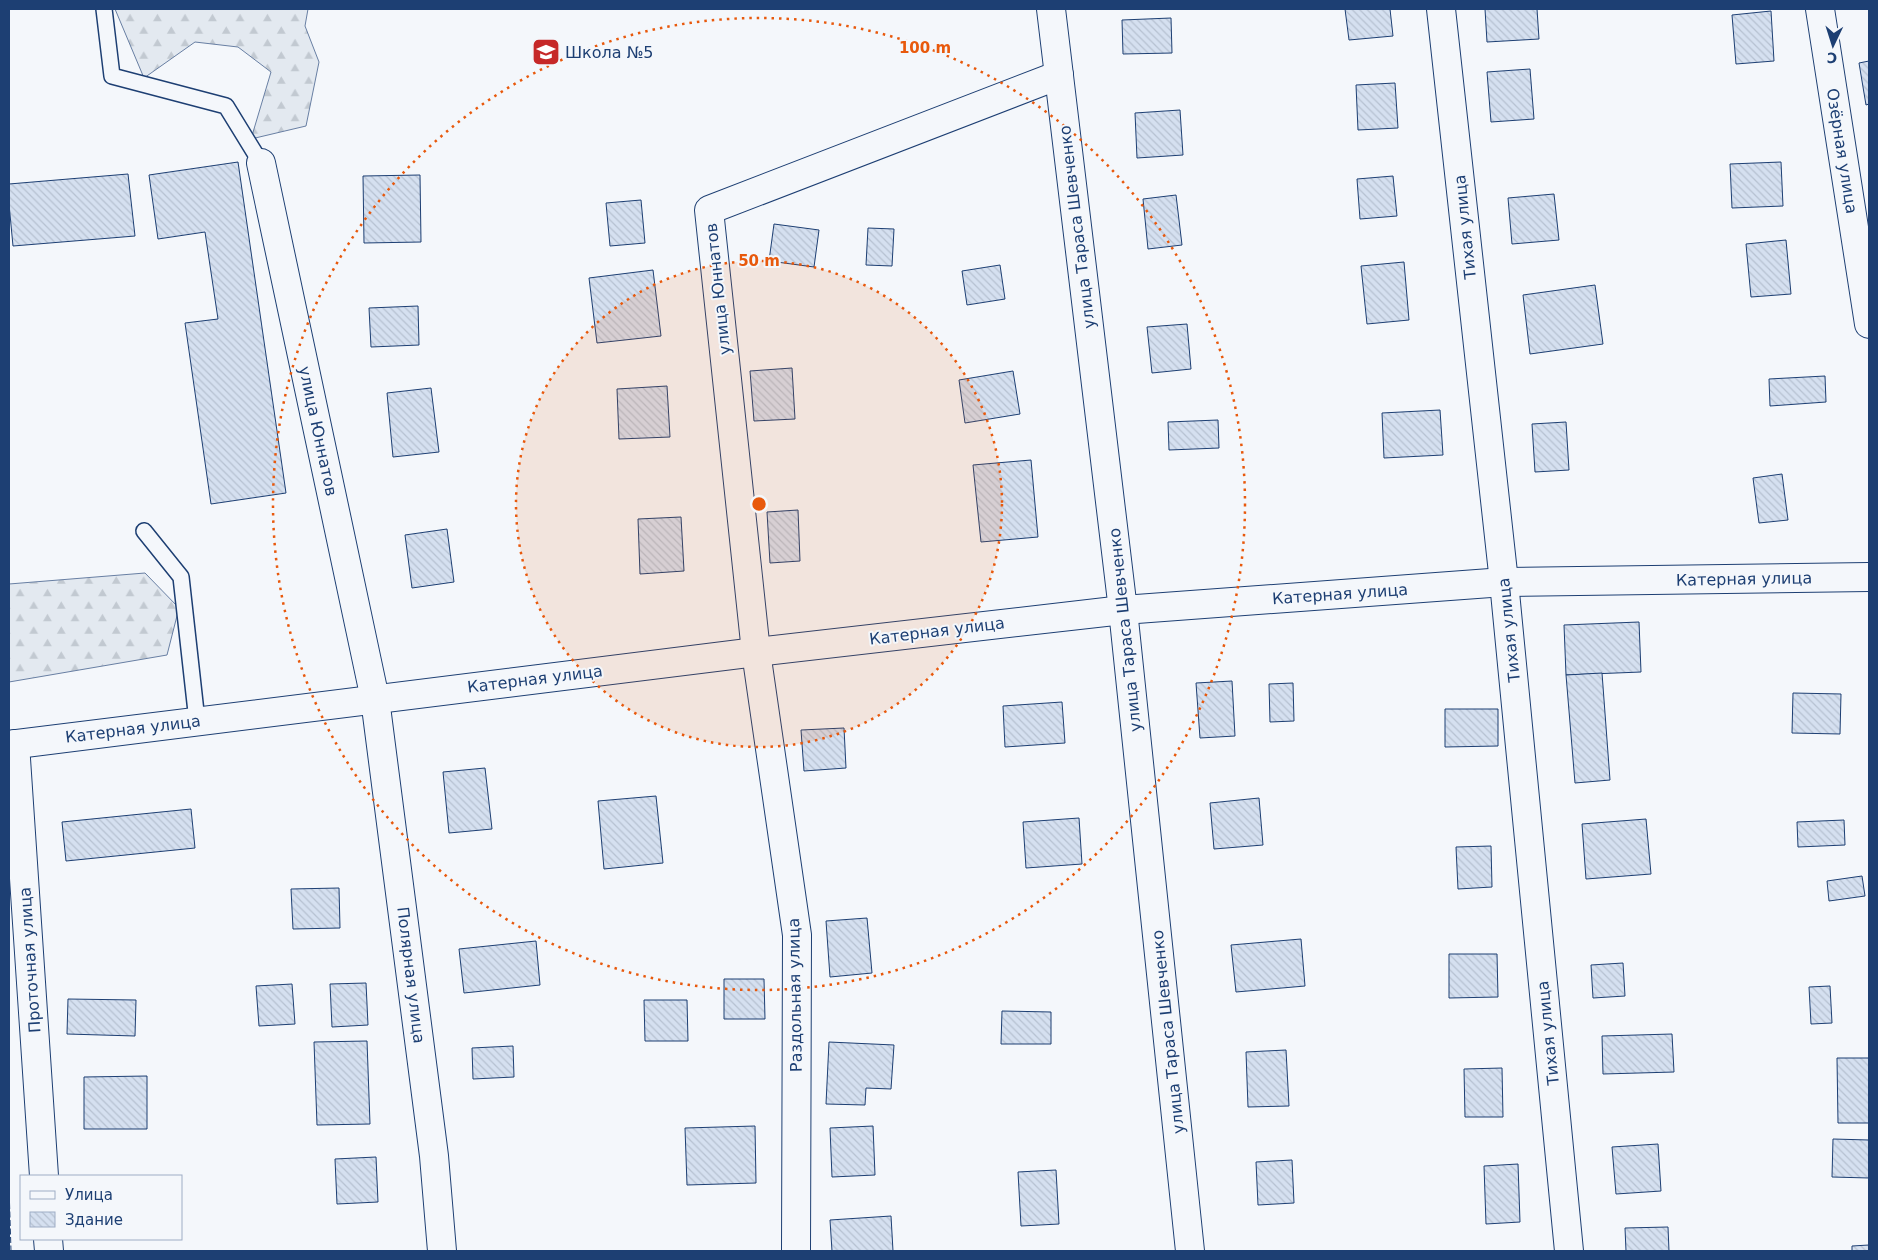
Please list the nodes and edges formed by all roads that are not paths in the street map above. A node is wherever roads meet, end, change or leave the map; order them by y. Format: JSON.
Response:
{"nodes":[{"id":1,"x":104,"y":9,"type":"edge"},
{"id":2,"x":1051,"y":9,"type":"edge"},
{"id":3,"x":1441,"y":9,"type":"edge"},
{"id":4,"x":1820,"y":9,"type":"edge"},
{"id":5,"x":1059,"y":75,"type":"junction"},
{"id":6,"x":261,"y":163,"type":"joint"},
{"id":7,"x":1869,"y":324,"type":"edge"},
{"id":8,"x":144,"y":531,"type":"dead end"},
{"id":9,"x":1869,"y":577,"type":"edge"},
{"id":10,"x":1504,"y":582,"type":"junction"},
{"id":11,"x":1123,"y":610,"type":"junction"},
{"id":12,"x":756,"y":652,"type":"junction"},
{"id":13,"x":375,"y":699,"type":"junction"},
{"id":14,"x":197,"y":721,"type":"junction"},
{"id":15,"x":12,"y":744,"type":"edge"},
{"id":16,"x":44,"y":1175,"type":"edge"},
{"id":17,"x":442,"y":1251,"type":"edge"},
{"id":18,"x":796,"y":1251,"type":"edge"},
{"id":19,"x":1190,"y":1251,"type":"edge"},
{"id":20,"x":1569,"y":1251,"type":"edge"}],
"edges":[{"from":1,"to":6,"type":"lane"},
{"from":2,"to":5,"type":"street","name":"улица Тараса Шевченко"},
{"from":3,"to":10,"type":"street","name":"Тихая улица"},
{"from":4,"to":7,"type":"street","name":"Озёрная улица"},
{"from":5,"to":11,"type":"street","name":"улица Тараса Шевченко"},
{"from":5,"to":12,"type":"street","name":"улица Юннатов"},
{"from":6,"to":13,"type":"street","name":"улица Юннатов"},
{"from":8,"to":14,"type":"lane"},
{"from":9,"to":10,"type":"street","name":"Катерная улица"},
{"from":10,"to":11,"type":"street","name":"Катерная улица"},
{"from":10,"to":20,"type":"street","name":"Тихая улица"},
{"from":11,"to":12,"type":"street","name":"Катерная улица"},
{"from":11,"to":19,"type":"street","name":"улица Тараса Шевченко"},
{"from":12,"to":13,"type":"street","name":"Катерная улица"},
{"from":12,"to":18,"type":"street","name":"Раздольная улица"},
{"from":13,"to":14,"type":"street","name":"Катерная улица"},
{"from":13,"to":17,"type":"street","name":"Полярная улица"},
{"from":14,"to":15,"type":"street","name":"Катерная улица"},
{"from":15,"to":16,"type":"street","name":"Проточная улица"}]}
